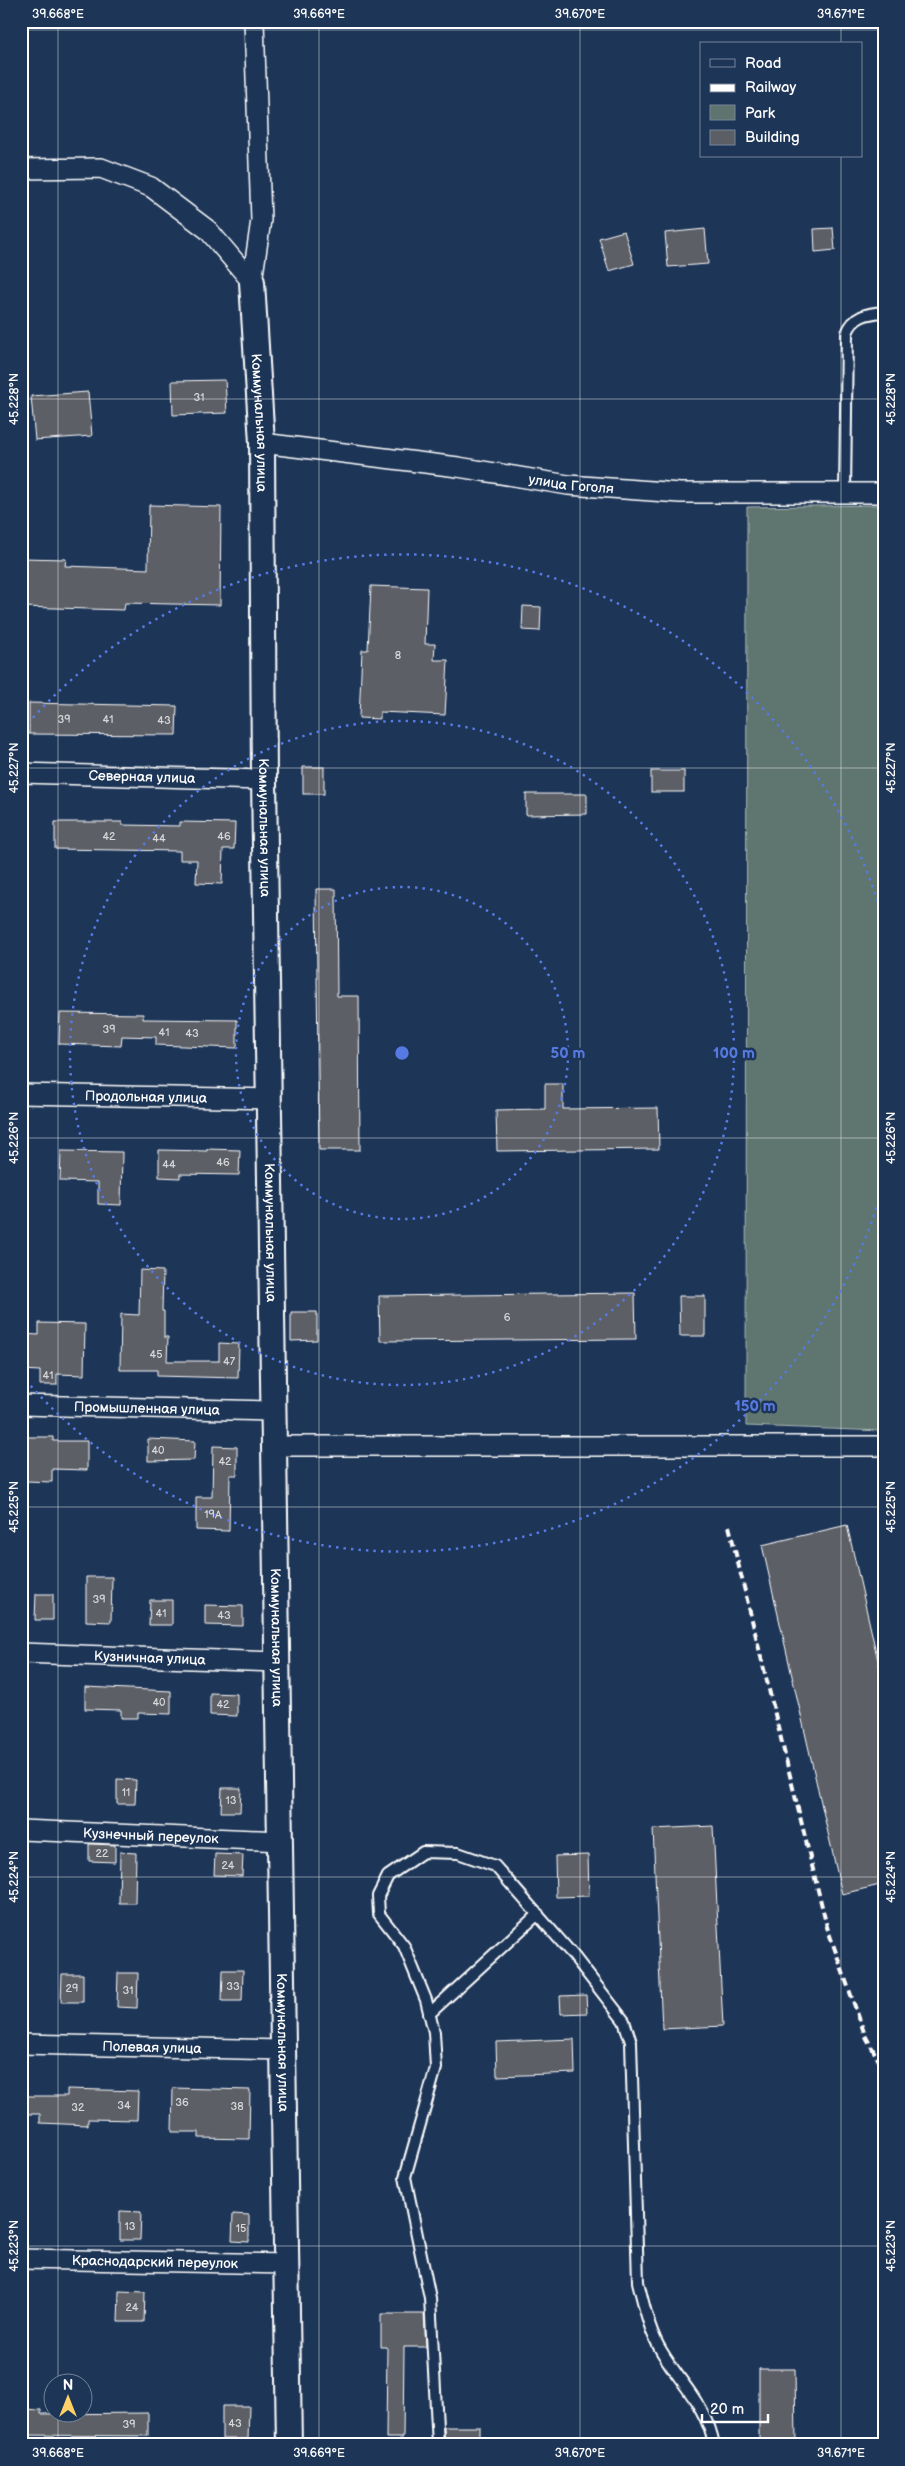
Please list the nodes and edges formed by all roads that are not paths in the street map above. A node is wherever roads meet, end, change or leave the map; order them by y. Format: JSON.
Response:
{"nodes":[{"id":1,"x":254,"y":21,"type":"edge"},
{"id":2,"x":21,"y":169,"type":"edge"},
{"id":3,"x":252,"y":282,"type":"junction"},
{"id":4,"x":884,"y":312,"type":"edge"},
{"id":5,"x":262,"y":444,"type":"junction"},
{"id":6,"x":845,"y":493,"type":"junction"},
{"id":7,"x":884,"y":493,"type":"edge"},
{"id":8,"x":21,"y":773,"type":"edge"},
{"id":9,"x":264,"y":780,"type":"junction"},
{"id":10,"x":21,"y":1094,"type":"edge"},
{"id":11,"x":270,"y":1099,"type":"junction"},
{"id":12,"x":21,"y":1405,"type":"edge"},
{"id":13,"x":273,"y":1411,"type":"junction"},
{"id":14,"x":274,"y":1446,"type":"junction"},
{"id":15,"x":884,"y":1446,"type":"edge"},
{"id":16,"x":21,"y":1653,"type":"edge"},
{"id":17,"x":277,"y":1662,"type":"junction"},
{"id":18,"x":21,"y":1830,"type":"edge"},
{"id":19,"x":281,"y":1841,"type":"junction"},
{"id":20,"x":538,"y":1914,"type":"junction"},
{"id":21,"x":429,"y":2014,"type":"junction"},
{"id":22,"x":21,"y":2044,"type":"edge"},
{"id":23,"x":282,"y":2050,"type":"junction"},
{"id":24,"x":21,"y":2259,"type":"edge"},
{"id":25,"x":287,"y":2264,"type":"junction"},
{"id":26,"x":289,"y":2445,"type":"edge"},
{"id":27,"x":438,"y":2445,"type":"edge"},
{"id":28,"x":714,"y":2445,"type":"edge"}],
"edges":[{"from":1,"to":3,"type":"street","name":"Коммунальная улица"},
{"from":2,"to":3,"type":"street"},
{"from":3,"to":5,"type":"street","name":"Коммунальная улица"},
{"from":4,"to":6,"type":"lane"},
{"from":5,"to":6,"type":"street","name":"улица Гоголя"},
{"from":5,"to":9,"type":"street","name":"Коммунальная улица"},
{"from":6,"to":7,"type":"street","name":"улица Гоголя"},
{"from":8,"to":9,"type":"street","name":"Северная улица"},
{"from":9,"to":11,"type":"street","name":"Коммунальная улица"},
{"from":10,"to":11,"type":"street","name":"Продольная улица"},
{"from":11,"to":13,"type":"street","name":"Коммунальная улица"},
{"from":12,"to":13,"type":"street","name":"Промышленная улица"},
{"from":13,"to":14,"type":"street","name":"Коммунальная улица"},
{"from":14,"to":15,"type":"street"},
{"from":14,"to":17,"type":"street","name":"Коммунальная улица"},
{"from":16,"to":17,"type":"street","name":"Кузничная улица"},
{"from":17,"to":19,"type":"street","name":"Коммунальная улица"},
{"from":18,"to":19,"type":"street","name":"Кузнечный переулок"},
{"from":19,"to":23,"type":"street","name":"Коммунальная улица"},
{"from":20,"to":21,"type":"lane"},
{"from":20,"to":21,"type":"lane"},
{"from":20,"to":28,"type":"lane"},
{"from":21,"to":27,"type":"lane"},
{"from":22,"to":23,"type":"street","name":"Полевая улица"},
{"from":23,"to":25,"type":"street","name":"Коммунальная улица"},
{"from":24,"to":25,"type":"street","name":"Краснодарский переулок"},
{"from":25,"to":26,"type":"street","name":"Коммунальная улица"}]}
